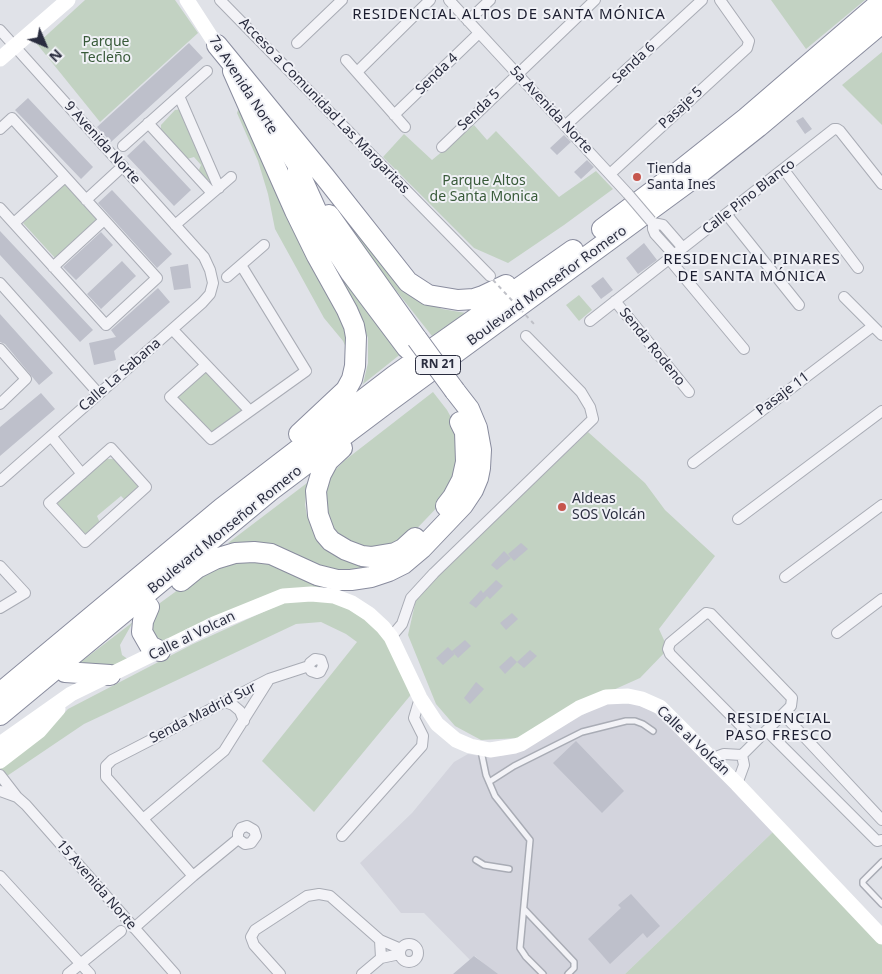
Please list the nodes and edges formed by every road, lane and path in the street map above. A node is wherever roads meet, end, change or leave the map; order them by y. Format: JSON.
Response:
{"nodes":[{"id":1,"x":68,"y":0,"type":"edge"},
{"id":2,"x":187,"y":0,"type":"edge"},
{"id":3,"x":220,"y":0,"type":"edge"},
{"id":4,"x":342,"y":0,"type":"edge"},
{"id":5,"x":430,"y":0,"type":"edge"},
{"id":6,"x":449,"y":0,"type":"edge"},
{"id":7,"x":490,"y":0,"type":"edge"},
{"id":8,"x":595,"y":0,"type":"edge"},
{"id":9,"x":702,"y":0,"type":"edge"},
{"id":10,"x":720,"y":0,"type":"edge"},
{"id":11,"x":882,"y":1,"type":"edge"},
{"id":12,"x":468,"y":21,"type":"junction"},
{"id":13,"x":882,"y":23,"type":"edge"},
{"id":14,"x":0,"y":30,"type":"edge"},
{"id":15,"x":479,"y":33,"type":"junction"},
{"id":16,"x":297,"y":43,"type":"dead end"},
{"id":17,"x":217,"y":45,"type":"junction"},
{"id":18,"x":15,"y":46,"type":"junction"},
{"id":19,"x":0,"y":59,"type":"edge"},
{"id":20,"x":346,"y":60,"type":"dead end"},
{"id":21,"x":207,"y":71,"type":"dead end"},
{"id":22,"x":233,"y":71,"type":"junction"},
{"id":23,"x":357,"y":72,"type":"junction"},
{"id":24,"x":517,"y":73,"type":"junction"},
{"id":25,"x":180,"y":96,"type":"junction"},
{"id":26,"x":394,"y":115,"type":"junction"},
{"id":27,"x":148,"y":123,"type":"junction"},
{"id":28,"x":566,"y":126,"type":"junction"},
{"id":29,"x":405,"y":127,"type":"dead end"},
{"id":30,"x":0,"y":129,"type":"edge"},
{"id":31,"x":123,"y":146,"type":"dead end"},
{"id":32,"x":442,"y":147,"type":"dead end"},
{"id":33,"x":122,"y":166,"type":"junction"},
{"id":34,"x":298,"y":170,"type":"joint"},
{"id":35,"x":784,"y":170,"type":"junction"},
{"id":36,"x":610,"y":174,"type":"junction"},
{"id":37,"x":65,"y":177,"type":"junction"},
{"id":38,"x":231,"y":177,"type":"dead end"},
{"id":39,"x":882,"y":184,"type":"edge"},
{"id":40,"x":216,"y":190,"type":"junction"},
{"id":41,"x":86,"y":200,"type":"junction"},
{"id":42,"x":0,"y":208,"type":"edge"},
{"id":43,"x":727,"y":215,"type":"junction"},
{"id":44,"x":104,"y":220,"type":"junction"},
{"id":45,"x":652,"y":222,"type":"junction"},
{"id":46,"x":14,"y":223,"type":"junction"},
{"id":47,"x":175,"y":225,"type":"junction"},
{"id":48,"x":264,"y":244,"type":"dead end"},
{"id":49,"x":683,"y":248,"type":"junction"},
{"id":50,"x":568,"y":254,"type":"junction"},
{"id":51,"x":204,"y":257,"type":"joint"},
{"id":52,"x":672,"y":257,"type":"junction"},
{"id":53,"x":241,"y":265,"type":"junction"},
{"id":54,"x":53,"y":267,"type":"junction"},
{"id":55,"x":858,"y":268,"type":"dead end"},
{"id":56,"x":227,"y":277,"type":"dead end"},
{"id":57,"x":492,"y":278,"type":"joint"},
{"id":58,"x":0,"y":283,"type":"edge"},
{"id":59,"x":844,"y":297,"type":"dead end"},
{"id":60,"x":615,"y":302,"type":"junction"},
{"id":61,"x":799,"y":306,"type":"dead end"},
{"id":62,"x":590,"y":321,"type":"dead end"},
{"id":63,"x":534,"y":324,"type":"dead end"},
{"id":64,"x":873,"y":326,"type":"junction"},
{"id":65,"x":173,"y":330,"type":"junction"},
{"id":66,"x":882,"y":335,"type":"edge"},
{"id":67,"x":526,"y":336,"type":"dead end"},
{"id":68,"x":0,"y":349,"type":"edge"},
{"id":69,"x":744,"y":349,"type":"dead end"},
{"id":70,"x":206,"y":365,"type":"junction"},
{"id":71,"x":689,"y":392,"type":"dead end"},
{"id":72,"x":99,"y":394,"type":"junction"},
{"id":73,"x":450,"y":394,"type":"junction"},
{"id":74,"x":387,"y":403,"type":"junction"},
{"id":75,"x":0,"y":404,"type":"edge"},
{"id":76,"x":250,"y":411,"type":"junction"},
{"id":77,"x":882,"y":411,"type":"edge"},
{"id":78,"x":51,"y":436,"type":"junction"},
{"id":79,"x":693,"y":463,"type":"dead end"},
{"id":80,"x":82,"y":474,"type":"junction"},
{"id":81,"x":0,"y":481,"type":"edge"},
{"id":82,"x":882,"y":505,"type":"edge"},
{"id":83,"x":222,"y":508,"type":"junction"},
{"id":84,"x":738,"y":519,"type":"dead end"},
{"id":85,"x":0,"y":566,"type":"edge"},
{"id":86,"x":785,"y":577,"type":"dead end"},
{"id":87,"x":882,"y":599,"type":"edge"},
{"id":88,"x":0,"y":608,"type":"edge"},
{"id":89,"x":149,"y":608,"type":"junction"},
{"id":90,"x":837,"y":633,"type":"dead end"},
{"id":91,"x":391,"y":637,"type":"junction"},
{"id":92,"x":160,"y":651,"type":"junction"},
{"id":93,"x":309,"y":666,"type":"dead end"},
{"id":94,"x":65,"y":672,"type":"junction"},
{"id":95,"x":98,"y":678,"type":"junction"},
{"id":96,"x":269,"y":679,"type":"junction"},
{"id":97,"x":0,"y":693,"type":"edge"},
{"id":98,"x":71,"y":694,"type":"junction"},
{"id":99,"x":420,"y":698,"type":"junction"},
{"id":100,"x":224,"y":702,"type":"junction"},
{"id":101,"x":783,"y":714,"type":"junction"},
{"id":102,"x":0,"y":716,"type":"edge"},
{"id":103,"x":244,"y":721,"type":"junction"},
{"id":104,"x":767,"y":730,"type":"junction"},
{"id":105,"x":654,"y":731,"type":"dead end"},
{"id":106,"x":756,"y":741,"type":"junction"},
{"id":107,"x":0,"y":744,"type":"edge"},
{"id":108,"x":480,"y":748,"type":"junction"},
{"id":109,"x":742,"y":755,"type":"junction"},
{"id":110,"x":713,"y":758,"type":"junction"},
{"id":111,"x":0,"y":761,"type":"edge"},
{"id":112,"x":0,"y":774,"type":"edge"},
{"id":113,"x":489,"y":782,"type":"junction"},
{"id":114,"x":737,"y":784,"type":"junction"},
{"id":115,"x":0,"y":790,"type":"edge"},
{"id":116,"x":17,"y":797,"type":"junction"},
{"id":117,"x":143,"y":819,"type":"junction"},
{"id":118,"x":882,"y":820,"type":"edge"},
{"id":119,"x":342,"y":836,"type":"dead end"},
{"id":120,"x":238,"y":839,"type":"dead end"},
{"id":121,"x":882,"y":840,"type":"edge"},
{"id":122,"x":476,"y":860,"type":"dead end"},
{"id":123,"x":882,"y":862,"type":"edge"},
{"id":124,"x":509,"y":869,"type":"dead end"},
{"id":125,"x":0,"y":876,"type":"edge"},
{"id":126,"x":193,"y":876,"type":"junction"},
{"id":127,"x":882,"y":904,"type":"edge"},
{"id":128,"x":524,"y":909,"type":"junction"},
{"id":129,"x":134,"y":928,"type":"junction"},
{"id":130,"x":120,"y":931,"type":"dead end"},
{"id":131,"x":882,"y":937,"type":"edge"},
{"id":132,"x":380,"y":940,"type":"junction"},
{"id":133,"x":381,"y":958,"type":"junction"},
{"id":134,"x":81,"y":964,"type":"junction"},
{"id":135,"x":68,"y":974,"type":"edge"},
{"id":136,"x":90,"y":974,"type":"edge"},
{"id":137,"x":175,"y":974,"type":"edge"},
{"id":138,"x":280,"y":974,"type":"edge"},
{"id":139,"x":362,"y":974,"type":"edge"},
{"id":140,"x":543,"y":974,"type":"edge"},
{"id":141,"x":568,"y":974,"type":"edge"}],
"edges":[{"from":1,"to":18,"type":"street"},
{"from":2,"to":17,"type":"street","name":"7a Avenida Norte"},
{"from":3,"to":57,"type":"street","name":"Acceso a Comunidad Las Margaritas"},
{"from":4,"to":16,"type":"street"},
{"from":5,"to":23,"type":"street"},
{"from":6,"to":12,"type":"street","name":"5a Avenida Norte"},
{"from":7,"to":12,"type":"street"},
{"from":8,"to":24,"type":"street","name":"Senda 5"},
{"from":9,"to":28,"type":"street","name":"Senda 6"},
{"from":10,"to":36,"type":"street","name":"Pasaje 5"},
{"from":11,"to":50,"type":"highway","name":"Boulevard Monseñor Romero","number":"RN 21"},
{"from":12,"to":15,"type":"street","name":"5a Avenida Norte"},
{"from":13,"to":74,"type":"highway","name":"Boulevard Monseñor Romero","number":"RN 21"},
{"from":14,"to":18,"type":"street","name":"9 Avenida Norte"},
{"from":15,"to":24,"type":"street","name":"5a Avenida Norte"},
{"from":15,"to":26,"type":"street","name":"Senda 4"},
{"from":17,"to":22,"type":"street","name":"7a Avenida Norte"},
{"from":17,"to":50,"type":"highway"},
{"from":18,"to":19,"type":"street"},
{"from":18,"to":33,"type":"street","name":"9 Avenida Norte"},
{"from":20,"to":23,"type":"street"},
{"from":21,"to":25,"type":"street"},
{"from":22,"to":34,"type":"street","name":"7a Avenida Norte"},
{"from":22,"to":83,"type":"highway"},
{"from":23,"to":26,"type":"street"},
{"from":24,"to":28,"type":"street","name":"5a Avenida Norte"},
{"from":24,"to":32,"type":"street","name":"Senda 5"},
{"from":25,"to":27,"type":"street"},
{"from":25,"to":40,"type":"street"},
{"from":26,"to":29,"type":"street"},
{"from":27,"to":31,"type":"street"},
{"from":27,"to":40,"type":"street"},
{"from":28,"to":36,"type":"street","name":"5a Avenida Norte"},
{"from":30,"to":37,"type":"street"},
{"from":33,"to":41,"type":"street"},
{"from":33,"to":47,"type":"street","name":"9 Avenida Norte"},
{"from":34,"to":73,"type":"highway","bridge":true},
{"from":35,"to":39,"type":"street","name":"Calle Pino Blanco"},
{"from":35,"to":43,"type":"street","name":"Calle Pino Blanco"},
{"from":35,"to":55,"type":"street"},
{"from":36,"to":45,"type":"street","name":"5a Avenida Norte","bridge":true},
{"from":37,"to":41,"type":"street"},
{"from":37,"to":46,"type":"street"},
{"from":38,"to":40,"type":"street"},
{"from":40,"to":47,"type":"street"},
{"from":41,"to":44,"type":"street"},
{"from":42,"to":46,"type":"street"},
{"from":43,"to":49,"type":"street","name":"Calle Pino Blanco"},
{"from":43,"to":61,"type":"street"},
{"from":44,"to":54,"type":"street"},
{"from":44,"to":54,"type":"street"},
{"from":45,"to":49,"type":"street","name":"5a Avenida Norte"},
{"from":45,"to":52,"type":"street","name":"5a Avenida Norte"},
{"from":46,"to":54,"type":"street"},
{"from":47,"to":51,"type":"street","name":"9 Avenida Norte"},
{"from":48,"to":53,"type":"street"},
{"from":49,"to":52,"type":"street","name":"Calle Pino Blanco"},
{"from":50,"to":83,"type":"highway","name":"Boulevard Monseñor Romero","number":"RN 21"},
{"from":51,"to":65,"type":"street","name":"Calle La Sabana"},
{"from":52,"to":60,"type":"street","name":"Calle Pino Blanco"},
{"from":52,"to":69,"type":"street","name":"5a Avenida Norte"},
{"from":53,"to":56,"type":"street"},
{"from":53,"to":76,"type":"street"},
{"from":57,"to":63,"type":"path","bridge":true},
{"from":58,"to":72,"type":"street"},
{"from":59,"to":64,"type":"street"},
{"from":60,"to":62,"type":"street","name":"Calle Pino Blanco"},
{"from":60,"to":71,"type":"street","name":"Senda Rodeno"},
{"from":64,"to":66,"type":"street"},
{"from":64,"to":79,"type":"street","name":"Pasaje 11"},
{"from":65,"to":70,"type":"street"},
{"from":65,"to":72,"type":"street","name":"Calle La Sabana"},
{"from":67,"to":91,"type":"street"},
{"from":68,"to":75,"type":"street"},
{"from":70,"to":76,"type":"street"},
{"from":70,"to":76,"type":"street"},
{"from":72,"to":78,"type":"street","name":"Calle La Sabana"},
{"from":73,"to":74,"type":"highway"},
{"from":73,"to":89,"type":"highway"},
{"from":74,"to":102,"type":"highway","name":"Boulevard Monseñor Romero","number":"RN 21"},
{"from":77,"to":84,"type":"street"},
{"from":78,"to":80,"type":"street"},
{"from":78,"to":81,"type":"street","name":"Calle La Sabana"},
{"from":80,"to":80,"type":"street"},
{"from":82,"to":86,"type":"street"},
{"from":83,"to":97,"type":"highway","name":"Boulevard Monseñor Romero","number":"RN 21"},
{"from":85,"to":88,"type":"street"},
{"from":87,"to":90,"type":"street"},
{"from":89,"to":92,"type":"highway"},
{"from":89,"to":94,"type":"highway"},
{"from":91,"to":92,"type":"street","name":"Calle al Volcan"},
{"from":91,"to":99,"type":"street","name":"Calle al Volcán"},
{"from":92,"to":95,"type":"street","name":"Calle al Volcan"},
{"from":93,"to":96,"type":"street","name":"Senda Madrid Sur"},
{"from":94,"to":95,"type":"highway"},
{"from":94,"to":102,"type":"highway"},
{"from":95,"to":98,"type":"street","name":"Calle al Volcan"},
{"from":96,"to":100,"type":"street","name":"Senda Madrid Sur"},
{"from":96,"to":103,"type":"street"},
{"from":98,"to":107,"type":"street","name":"Calle al Volcan"},
{"from":98,"to":111,"type":"street"},
{"from":99,"to":108,"type":"street","name":"Calle al Volcán"},
{"from":99,"to":119,"type":"street"},
{"from":100,"to":103,"type":"street"},
{"from":100,"to":117,"type":"street","name":"Senda Madrid Sur"},
{"from":101,"to":104,"type":"street"},
{"from":101,"to":106,"type":"street"},
{"from":101,"to":118,"type":"street"},
{"from":103,"to":117,"type":"street"},
{"from":104,"to":106,"type":"street"},
{"from":104,"to":121,"type":"street"},
{"from":105,"to":113,"type":"lane"},
{"from":106,"to":109,"type":"street"},
{"from":108,"to":110,"type":"street","name":"Calle al Volcán"},
{"from":108,"to":113,"type":"lane"},
{"from":109,"to":110,"type":"street"},
{"from":109,"to":114,"type":"street"},
{"from":110,"to":114,"type":"street","name":"Calle al Volcán"},
{"from":112,"to":116,"type":"street","name":"15 Avenida Norte"},
{"from":113,"to":128,"type":"lane"},
{"from":114,"to":131,"type":"street","name":"Calle al Volcán"},
{"from":115,"to":116,"type":"street","name":"15 Avenida Norte"},
{"from":116,"to":129,"type":"street","name":"15 Avenida Norte"},
{"from":117,"to":126,"type":"street"},
{"from":120,"to":126,"type":"street"},
{"from":122,"to":124,"type":"lane"},
{"from":123,"to":127,"type":"lane"},
{"from":125,"to":134,"type":"street"},
{"from":126,"to":129,"type":"street"},
{"from":128,"to":140,"type":"lane"},
{"from":128,"to":141,"type":"lane"},
{"from":129,"to":137,"type":"street","name":"15 Avenida Norte"},
{"from":130,"to":134,"type":"street"},
{"from":132,"to":133,"type":"street"},
{"from":132,"to":133,"type":"street"},
{"from":132,"to":138,"type":"street"},
{"from":133,"to":139,"type":"street"},
{"from":134,"to":135,"type":"street"},
{"from":134,"to":136,"type":"street"}]}
